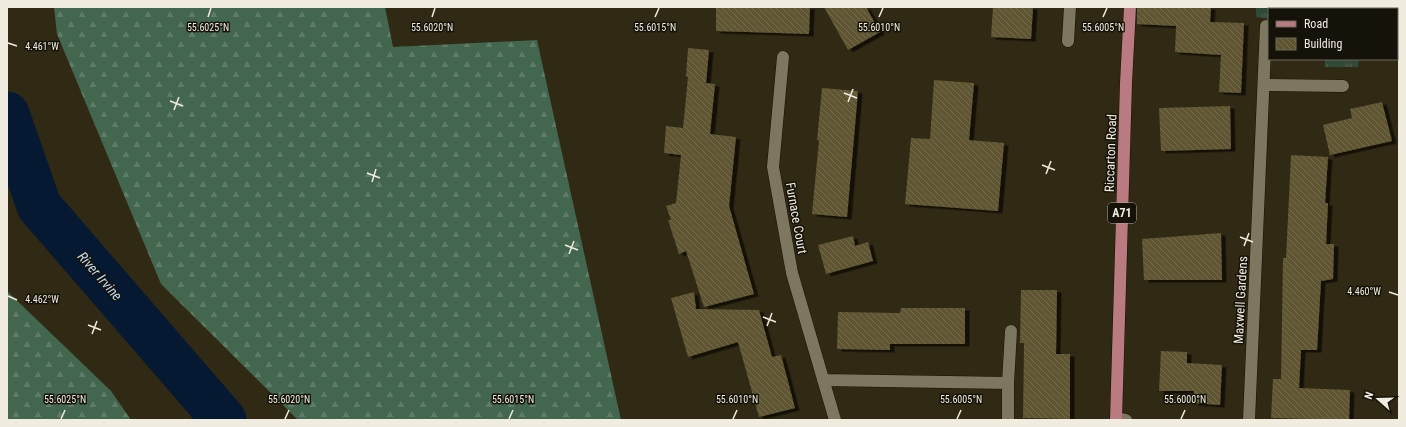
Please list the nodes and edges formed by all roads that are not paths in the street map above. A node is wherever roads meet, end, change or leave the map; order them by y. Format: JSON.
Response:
{"nodes":[{"id":1,"x":1070,"y":7,"type":"edge"},
{"id":2,"x":1130,"y":7,"type":"edge"},
{"id":3,"x":1266,"y":26,"type":"dead end"},
{"id":4,"x":1068,"y":41,"type":"dead end"},
{"id":5,"x":782,"y":57,"type":"dead end"},
{"id":6,"x":1264,"y":85,"type":"junction"},
{"id":7,"x":1343,"y":86,"type":"dead end"},
{"id":8,"x":1012,"y":331,"type":"dead end"},
{"id":9,"x":823,"y":380,"type":"junction"},
{"id":10,"x":1008,"y":383,"type":"junction"},
{"id":11,"x":1120,"y":419,"type":"edge"},
{"id":12,"x":835,"y":420,"type":"edge"},
{"id":13,"x":1008,"y":420,"type":"edge"},
{"id":14,"x":1249,"y":420,"type":"edge"}],
"edges":[{"from":1,"to":4,"type":"street"},
{"from":2,"to":11,"type":"main road","name":"Riccarton Road","number":"A71"},
{"from":3,"to":6,"type":"street","name":"Maxwell Gardens"},
{"from":5,"to":9,"type":"street","name":"Furnace Court"},
{"from":6,"to":7,"type":"street"},
{"from":6,"to":14,"type":"street","name":"Maxwell Gardens"},
{"from":8,"to":10,"type":"street"},
{"from":9,"to":10,"type":"street"},
{"from":9,"to":12,"type":"street","name":"Furnace Court"},
{"from":10,"to":13,"type":"street"}]}
